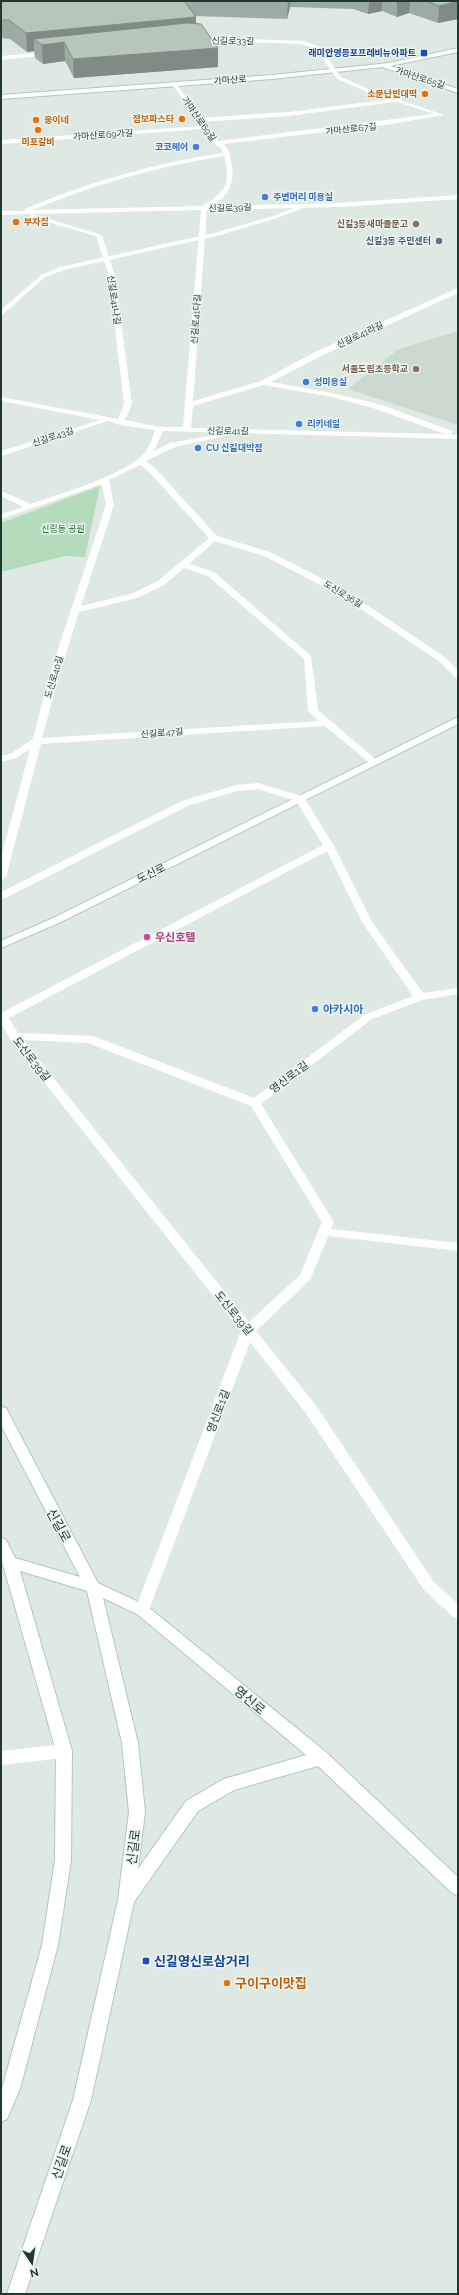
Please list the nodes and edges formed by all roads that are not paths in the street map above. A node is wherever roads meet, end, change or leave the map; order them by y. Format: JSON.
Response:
{"nodes":[{"id":1,"x":191,"y":38,"type":"edge"},
{"id":2,"x":458,"y":50,"type":"edge"},
{"id":3,"x":54,"y":52,"type":"edge"},
{"id":4,"x":1,"y":58,"type":"edge"},
{"id":5,"x":382,"y":66,"type":"junction"},
{"id":6,"x":333,"y":71,"type":"junction"},
{"id":7,"x":175,"y":84,"type":"junction"},
{"id":8,"x":458,"y":91,"type":"edge"},
{"id":9,"x":1,"y":97,"type":"edge"},
{"id":10,"x":400,"y":100,"type":"junction"},
{"id":11,"x":200,"y":120,"type":"junction"},
{"id":12,"x":205,"y":127,"type":"junction"},
{"id":13,"x":1,"y":142,"type":"edge"},
{"id":14,"x":216,"y":143,"type":"junction"},
{"id":15,"x":226,"y":154,"type":"junction"},
{"id":16,"x":458,"y":197,"type":"edge"},
{"id":17,"x":304,"y":206,"type":"junction"},
{"id":18,"x":204,"y":208,"type":"junction"},
{"id":19,"x":1,"y":213,"type":"edge"},
{"id":20,"x":21,"y":213,"type":"junction"},
{"id":21,"x":202,"y":238,"type":"junction"},
{"id":22,"x":106,"y":257,"type":"junction"},
{"id":23,"x":458,"y":290,"type":"edge"},
{"id":24,"x":1,"y":314,"type":"edge"},
{"id":25,"x":264,"y":383,"type":"junction"},
{"id":26,"x":1,"y":399,"type":"edge"},
{"id":27,"x":189,"y":406,"type":"junction"},
{"id":28,"x":105,"y":420,"type":"junction"},
{"id":29,"x":120,"y":423,"type":"junction"},
{"id":30,"x":160,"y":430,"type":"junction"},
{"id":31,"x":187,"y":430,"type":"junction"},
{"id":32,"x":246,"y":432,"type":"junction"},
{"id":33,"x":458,"y":437,"type":"edge"},
{"id":34,"x":1,"y":454,"type":"edge"},
{"id":35,"x":140,"y":461,"type":"junction"},
{"id":36,"x":105,"y":479,"type":"junction"},
{"id":37,"x":1,"y":493,"type":"edge"},
{"id":38,"x":30,"y":507,"type":"junction"},
{"id":39,"x":1,"y":517,"type":"edge"},
{"id":40,"x":214,"y":538,"type":"junction"},
{"id":41,"x":182,"y":564,"type":"junction"},
{"id":42,"x":74,"y":610,"type":"junction"},
{"id":43,"x":458,"y":674,"type":"edge"},
{"id":44,"x":458,"y":720,"type":"edge"},
{"id":45,"x":327,"y":723,"type":"junction"},
{"id":46,"x":36,"y":741,"type":"junction"},
{"id":47,"x":1,"y":759,"type":"edge"},
{"id":48,"x":374,"y":762,"type":"junction"},
{"id":49,"x":300,"y":799,"type":"junction"},
{"id":50,"x":329,"y":846,"type":"junction"},
{"id":51,"x":1,"y":877,"type":"edge"},
{"id":52,"x":1,"y":881,"type":"edge"},
{"id":53,"x":4,"y":894,"type":"edge"},
{"id":54,"x":1,"y":945,"type":"edge"},
{"id":55,"x":458,"y":991,"type":"edge"},
{"id":56,"x":420,"y":996,"type":"junction"},
{"id":57,"x":2,"y":1017,"type":"edge"},
{"id":58,"x":14,"y":1036,"type":"junction"},
{"id":59,"x":255,"y":1103,"type":"junction"},
{"id":60,"x":324,"y":1232,"type":"junction"},
{"id":61,"x":458,"y":1247,"type":"edge"},
{"id":62,"x":248,"y":1331,"type":"junction"},
{"id":63,"x":1,"y":1412,"type":"edge"},
{"id":64,"x":1,"y":1544,"type":"edge"},
{"id":65,"x":10,"y":1562,"type":"junction"},
{"id":66,"x":93,"y":1587,"type":"junction"},
{"id":67,"x":142,"y":1610,"type":"junction"},
{"id":68,"x":458,"y":1613,"type":"edge"},
{"id":69,"x":64,"y":1751,"type":"junction"},
{"id":70,"x":1,"y":1758,"type":"edge"},
{"id":71,"x":320,"y":1758,"type":"junction"},
{"id":72,"x":458,"y":1888,"type":"edge"},
{"id":73,"x":126,"y":1900,"type":"junction"},
{"id":74,"x":1,"y":2113,"type":"edge"},
{"id":75,"x":16,"y":2294,"type":"edge"}],
"edges":[{"from":1,"to":6,"type":"street","name":"신길로33길"},
{"from":2,"to":5,"type":"street","name":"가마산로"},
{"from":3,"to":4,"type":"street"},
{"from":5,"to":6,"type":"street","name":"가마산로"},
{"from":5,"to":8,"type":"street","name":"가마산로65길"},
{"from":6,"to":7,"type":"street","name":"가마산로"},
{"from":6,"to":10,"type":"street","name":"가마산로67길"},
{"from":7,"to":9,"type":"street","name":"가마산로"},
{"from":7,"to":11,"type":"street","name":"가마산로69길"},
{"from":10,"to":11,"type":"street","name":"가마산로67길"},
{"from":10,"to":14,"type":"street","name":"가마산로67길"},
{"from":11,"to":12,"type":"street","name":"가마산로69길"},
{"from":12,"to":13,"type":"street","name":"가마산로69가길"},
{"from":12,"to":14,"type":"street","name":"가마산로69길"},
{"from":14,"to":15,"type":"street","name":"가마산로69길"},
{"from":15,"to":18,"type":"street","name":"가마산로69길"},
{"from":15,"to":20,"type":"street"},
{"from":16,"to":17,"type":"street","name":"신길로39길"},
{"from":17,"to":18,"type":"street","name":"신길로39길"},
{"from":17,"to":21,"type":"street"},
{"from":18,"to":20,"type":"street","name":"신길로39길"},
{"from":18,"to":21,"type":"street","name":"신길로41다길"},
{"from":19,"to":20,"type":"street","name":"신길로39길"},
{"from":20,"to":22,"type":"street","name":"신길로41나길"},
{"from":21,"to":22,"type":"street"},
{"from":21,"to":27,"type":"street","name":"신길로41다길"},
{"from":22,"to":24,"type":"street"},
{"from":22,"to":29,"type":"street","name":"신길로41나길"},
{"from":23,"to":25,"type":"street","name":"신길로41라길"},
{"from":25,"to":27,"type":"street","name":"신길로41라길"},
{"from":25,"to":33,"type":"street","name":"신길로41라길"},
{"from":26,"to":28,"type":"street","name":"신길로41길"},
{"from":27,"to":31,"type":"street","name":"신길로41다길"},
{"from":28,"to":29,"type":"street","name":"신길로41길"},
{"from":28,"to":34,"type":"street","name":"신길로43길"},
{"from":29,"to":30,"type":"street","name":"신길로41길"},
{"from":30,"to":31,"type":"street","name":"신길로41길"},
{"from":30,"to":35,"type":"street"},
{"from":31,"to":32,"type":"street","name":"신길로41길"},
{"from":32,"to":33,"type":"street","name":"신길로41길"},
{"from":32,"to":35,"type":"street"},
{"from":35,"to":36,"type":"street"},
{"from":35,"to":40,"type":"street","name":"도신로36길"},
{"from":36,"to":38,"type":"street"},
{"from":36,"to":42,"type":"street","name":"도신로40길"},
{"from":37,"to":38,"type":"street"},
{"from":38,"to":39,"type":"street"},
{"from":40,"to":41,"type":"street"},
{"from":40,"to":43,"type":"street","name":"도신로36길"},
{"from":41,"to":42,"type":"street"},
{"from":41,"to":45,"type":"street"},
{"from":42,"to":46,"type":"street","name":"도신로40길"},
{"from":44,"to":48,"type":"street","name":"도신로"},
{"from":45,"to":46,"type":"street","name":"신길로47길"},
{"from":45,"to":48,"type":"street"},
{"from":46,"to":47,"type":"street"},
{"from":46,"to":51,"type":"street","name":"도신로40길"},
{"from":48,"to":49,"type":"street","name":"도신로"},
{"from":49,"to":50,"type":"street"},
{"from":49,"to":53,"type":"street"},
{"from":49,"to":54,"type":"street","name":"도신로"},
{"from":50,"to":56,"type":"street"},
{"from":50,"to":57,"type":"street"},
{"from":52,"to":53,"type":"street"},
{"from":55,"to":56,"type":"street","name":"영신로1길"},
{"from":56,"to":59,"type":"street","name":"영신로1길"},
{"from":57,"to":58,"type":"street","name":"도신로39길"},
{"from":58,"to":59,"type":"street"},
{"from":58,"to":62,"type":"street","name":"도신로39길"},
{"from":59,"to":60,"type":"street","name":"영신로1길"},
{"from":60,"to":61,"type":"street"},
{"from":60,"to":62,"type":"street","name":"영신로1길"},
{"from":62,"to":67,"type":"street","name":"영신로1길"},
{"from":62,"to":68,"type":"street","name":"도신로39길"},
{"from":63,"to":66,"type":"street","name":"신길로"},
{"from":64,"to":65,"type":"street"},
{"from":65,"to":66,"type":"street","name":"영신로"},
{"from":65,"to":69,"type":"street"},
{"from":66,"to":67,"type":"street","name":"영신로"},
{"from":66,"to":73,"type":"street","name":"신길로"},
{"from":67,"to":71,"type":"street","name":"영신로"},
{"from":69,"to":70,"type":"street"},
{"from":69,"to":74,"type":"street"},
{"from":71,"to":72,"type":"street","name":"영신로"},
{"from":71,"to":73,"type":"street"},
{"from":73,"to":75,"type":"street","name":"신길로"}]}
